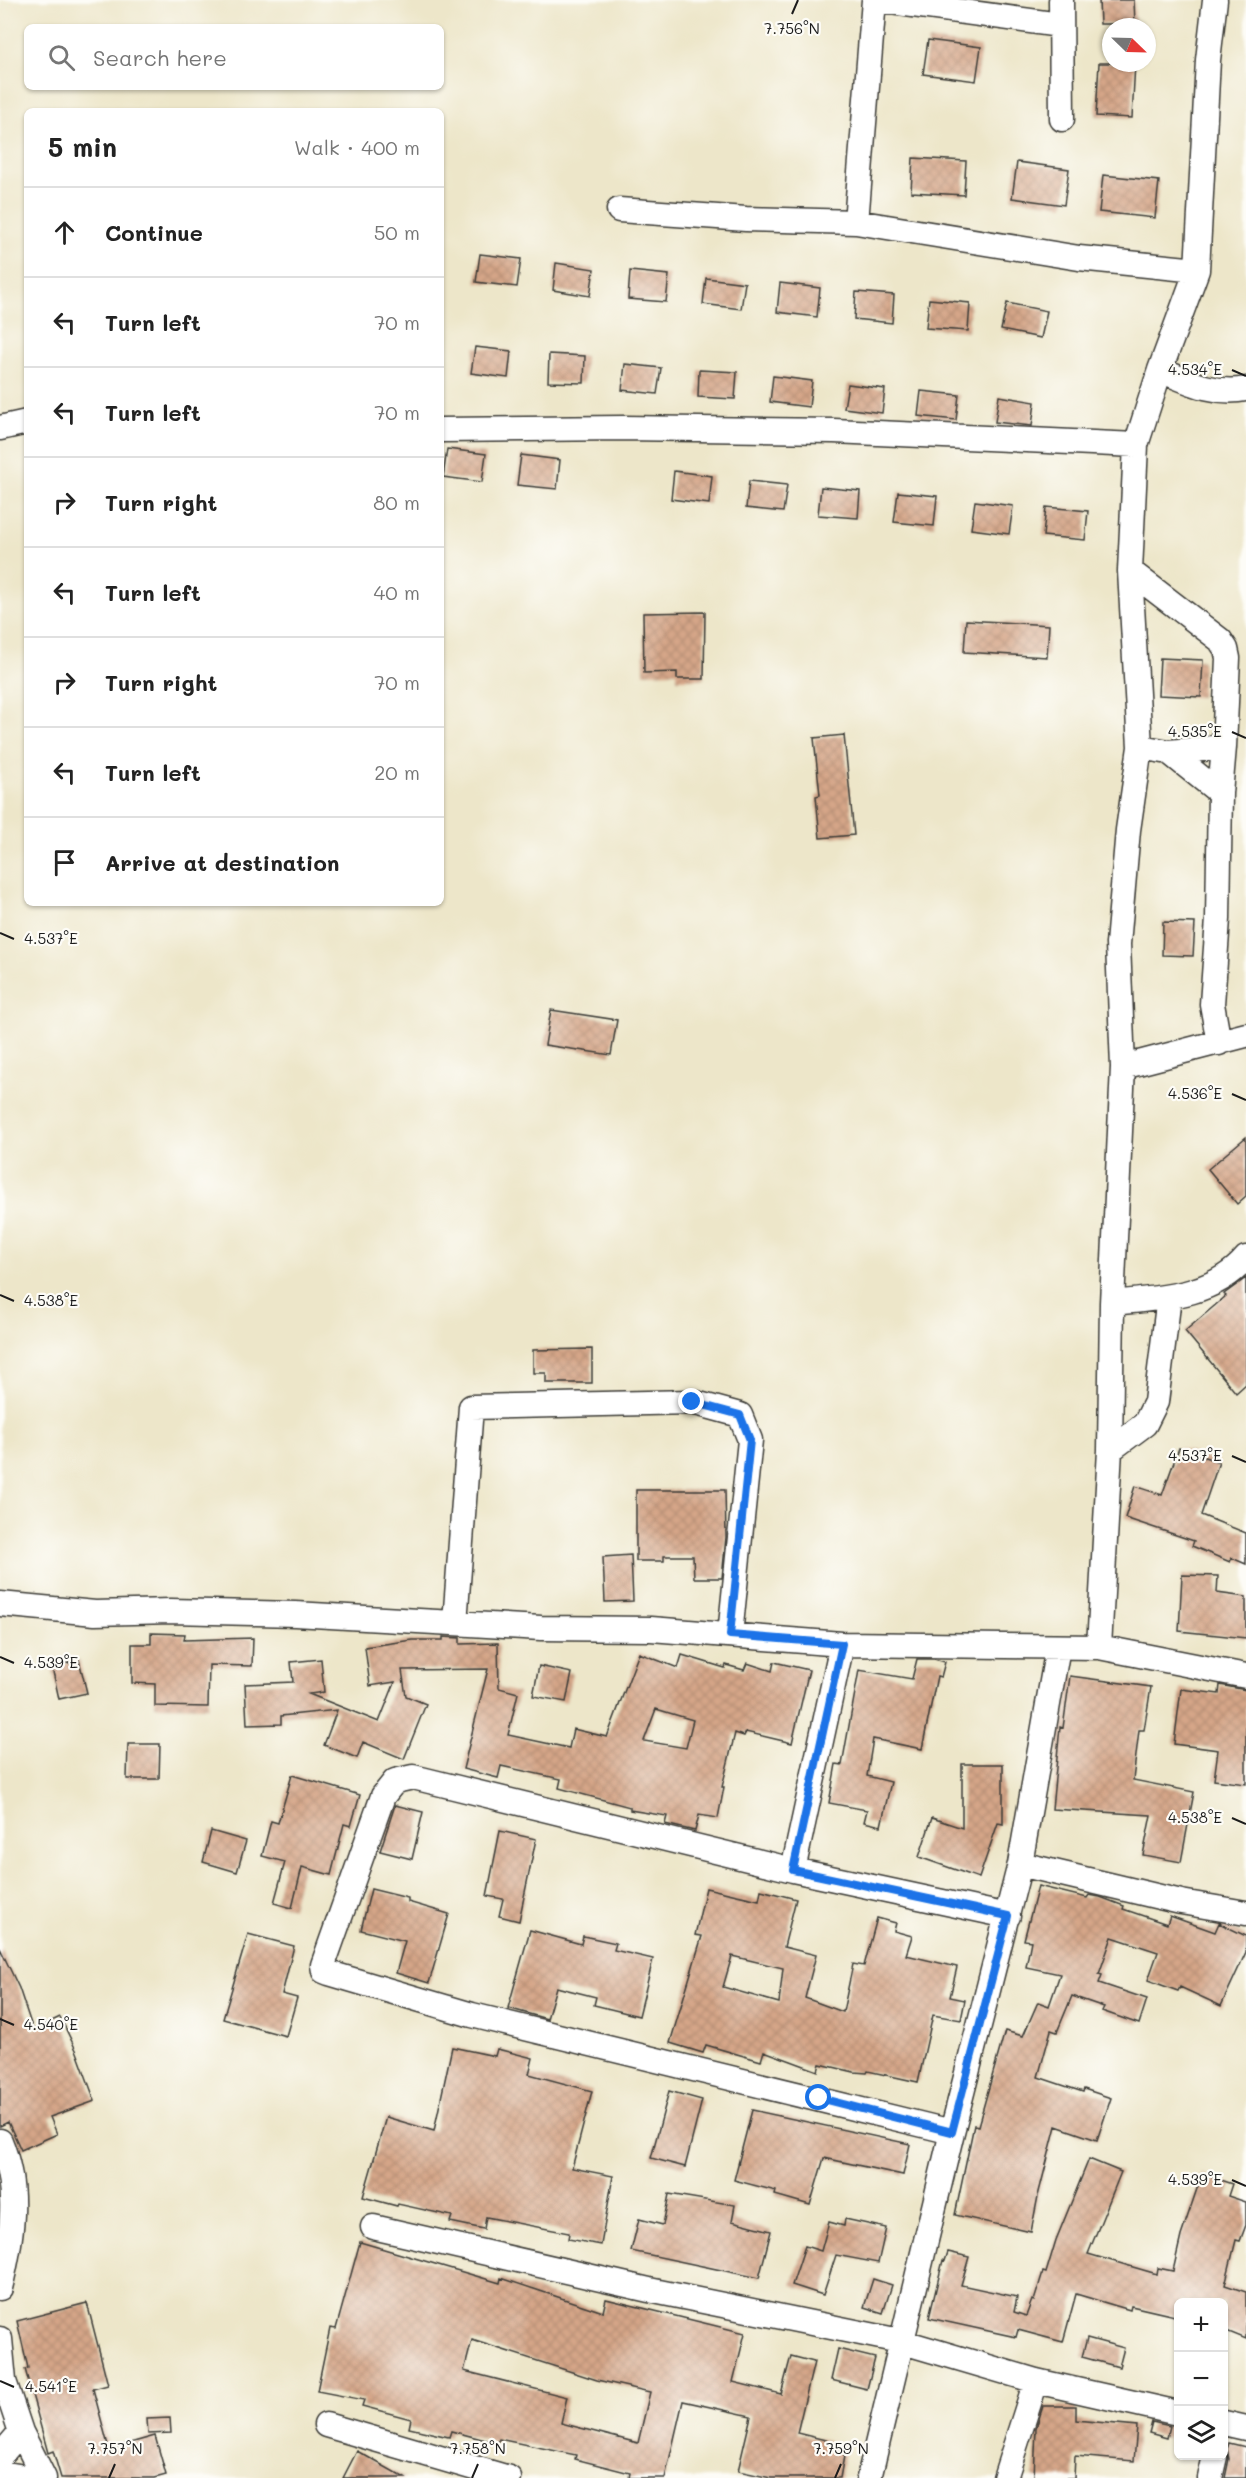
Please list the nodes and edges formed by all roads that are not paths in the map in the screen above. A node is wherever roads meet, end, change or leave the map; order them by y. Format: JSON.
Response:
{"nodes":[{"id":1,"x":875,"y":0,"type":"edge"},
{"id":2,"x":1061,"y":0,"type":"edge"},
{"id":3,"x":1215,"y":0,"type":"edge"},
{"id":4,"x":1060,"y":25,"type":"junction"},
{"id":5,"x":1062,"y":119,"type":"dead end"},
{"id":6,"x":619,"y":210,"type":"dead end"},
{"id":7,"x":856,"y":222,"type":"junction"},
{"id":8,"x":1197,"y":270,"type":"junction"},
{"id":9,"x":1160,"y":370,"type":"junction"},
{"id":10,"x":1246,"y":389,"type":"edge"},
{"id":11,"x":24,"y":423,"type":"edge"},
{"id":12,"x":0,"y":428,"type":"edge"},
{"id":13,"x":444,"y":430,"type":"edge"},
{"id":14,"x":1136,"y":445,"type":"junction"},
{"id":15,"x":1130,"y":571,"type":"junction"},
{"id":16,"x":1140,"y":747,"type":"junction"},
{"id":17,"x":1224,"y":747,"type":"junction"},
{"id":18,"x":1169,"y":752,"type":"junction"},
{"id":19,"x":1220,"y":793,"type":"junction"},
{"id":20,"x":1246,"y":1035,"type":"edge"},
{"id":21,"x":1219,"y":1042,"type":"junction"},
{"id":22,"x":1123,"y":1067,"type":"junction"},
{"id":23,"x":1246,"y":1258,"type":"edge"},
{"id":24,"x":1169,"y":1297,"type":"junction"},
{"id":25,"x":1113,"y":1303,"type":"junction"},
{"id":26,"x":1110,"y":1450,"type":"junction"},
{"id":27,"x":0,"y":1604,"type":"edge"},
{"id":28,"x":455,"y":1623,"type":"junction"},
{"id":29,"x":730,"y":1635,"type":"junction"},
{"id":30,"x":842,"y":1644,"type":"junction"},
{"id":31,"x":1058,"y":1647,"type":"junction"},
{"id":32,"x":1099,"y":1647,"type":"junction"},
{"id":33,"x":1246,"y":1676,"type":"edge"},
{"id":34,"x":1020,"y":1864,"type":"junction"},
{"id":35,"x":793,"y":1870,"type":"junction"},
{"id":36,"x":1246,"y":1913,"type":"edge"},
{"id":37,"x":1008,"y":1916,"type":"junction"},
{"id":38,"x":952,"y":2132,"type":"junction"},
{"id":39,"x":0,"y":2141,"type":"edge"},
{"id":40,"x":373,"y":2227,"type":"dead end"},
{"id":41,"x":0,"y":2288,"type":"edge"},
{"id":42,"x":0,"y":2338,"type":"edge"},
{"id":43,"x":900,"y":2341,"type":"junction"},
{"id":44,"x":1036,"y":2381,"type":"junction"},
{"id":45,"x":1174,"y":2412,"type":"edge"},
{"id":46,"x":326,"y":2424,"type":"dead end"},
{"id":47,"x":1228,"y":2424,"type":"edge"},
{"id":48,"x":1246,"y":2428,"type":"edge"},
{"id":49,"x":21,"y":2432,"type":"junction"},
{"id":50,"x":0,"y":2456,"type":"edge"},
{"id":51,"x":1214,"y":2460,"type":"edge"},
{"id":52,"x":0,"y":2473,"type":"edge"},
{"id":53,"x":31,"y":2478,"type":"edge"},
{"id":54,"x":44,"y":2478,"type":"edge"},
{"id":55,"x":509,"y":2478,"type":"edge"},
{"id":56,"x":869,"y":2478,"type":"edge"},
{"id":57,"x":1005,"y":2478,"type":"edge"},
{"id":58,"x":1210,"y":2478,"type":"edge"}],
"edges":[{"from":1,"to":4,"type":"street"},
{"from":1,"to":7,"type":"street"},
{"from":2,"to":4,"type":"street"},
{"from":3,"to":8,"type":"street"},
{"from":4,"to":5,"type":"street"},
{"from":6,"to":7,"type":"street"},
{"from":7,"to":8,"type":"street"},
{"from":8,"to":9,"type":"street"},
{"from":9,"to":10,"type":"street"},
{"from":9,"to":14,"type":"street"},
{"from":11,"to":12,"type":"street"},
{"from":13,"to":14,"type":"street"},
{"from":14,"to":15,"type":"street"},
{"from":15,"to":16,"type":"street"},
{"from":15,"to":17,"type":"street"},
{"from":16,"to":18,"type":"street"},
{"from":16,"to":22,"type":"street"},
{"from":17,"to":18,"type":"street"},
{"from":17,"to":19,"type":"street"},
{"from":18,"to":19,"type":"street"},
{"from":19,"to":21,"type":"street"},
{"from":20,"to":21,"type":"street"},
{"from":21,"to":22,"type":"street"},
{"from":22,"to":25,"type":"street"},
{"from":23,"to":24,"type":"street"},
{"from":24,"to":25,"type":"street"},
{"from":24,"to":26,"type":"street"},
{"from":25,"to":26,"type":"street"},
{"from":26,"to":32,"type":"street"},
{"from":27,"to":28,"type":"street"},
{"from":28,"to":29,"type":"street"},
{"from":28,"to":29,"type":"street"},
{"from":29,"to":30,"type":"street"},
{"from":30,"to":31,"type":"street"},
{"from":30,"to":35,"type":"street"},
{"from":31,"to":32,"type":"street"},
{"from":31,"to":34,"type":"street"},
{"from":32,"to":33,"type":"street"},
{"from":34,"to":36,"type":"street"},
{"from":34,"to":37,"type":"street"},
{"from":35,"to":37,"type":"street"},
{"from":35,"to":38,"type":"street"},
{"from":37,"to":38,"type":"street"},
{"from":38,"to":43,"type":"street"},
{"from":39,"to":41,"type":"street"},
{"from":40,"to":43,"type":"street"},
{"from":42,"to":49,"type":"street"},
{"from":43,"to":44,"type":"street"},
{"from":43,"to":56,"type":"street"},
{"from":44,"to":45,"type":"street"},
{"from":44,"to":57,"type":"street"},
{"from":46,"to":55,"type":"street"},
{"from":47,"to":48,"type":"street"},
{"from":49,"to":50,"type":"street"},
{"from":49,"to":54,"type":"street"},
{"from":51,"to":58,"type":"street"},
{"from":52,"to":53,"type":"street"}]}
